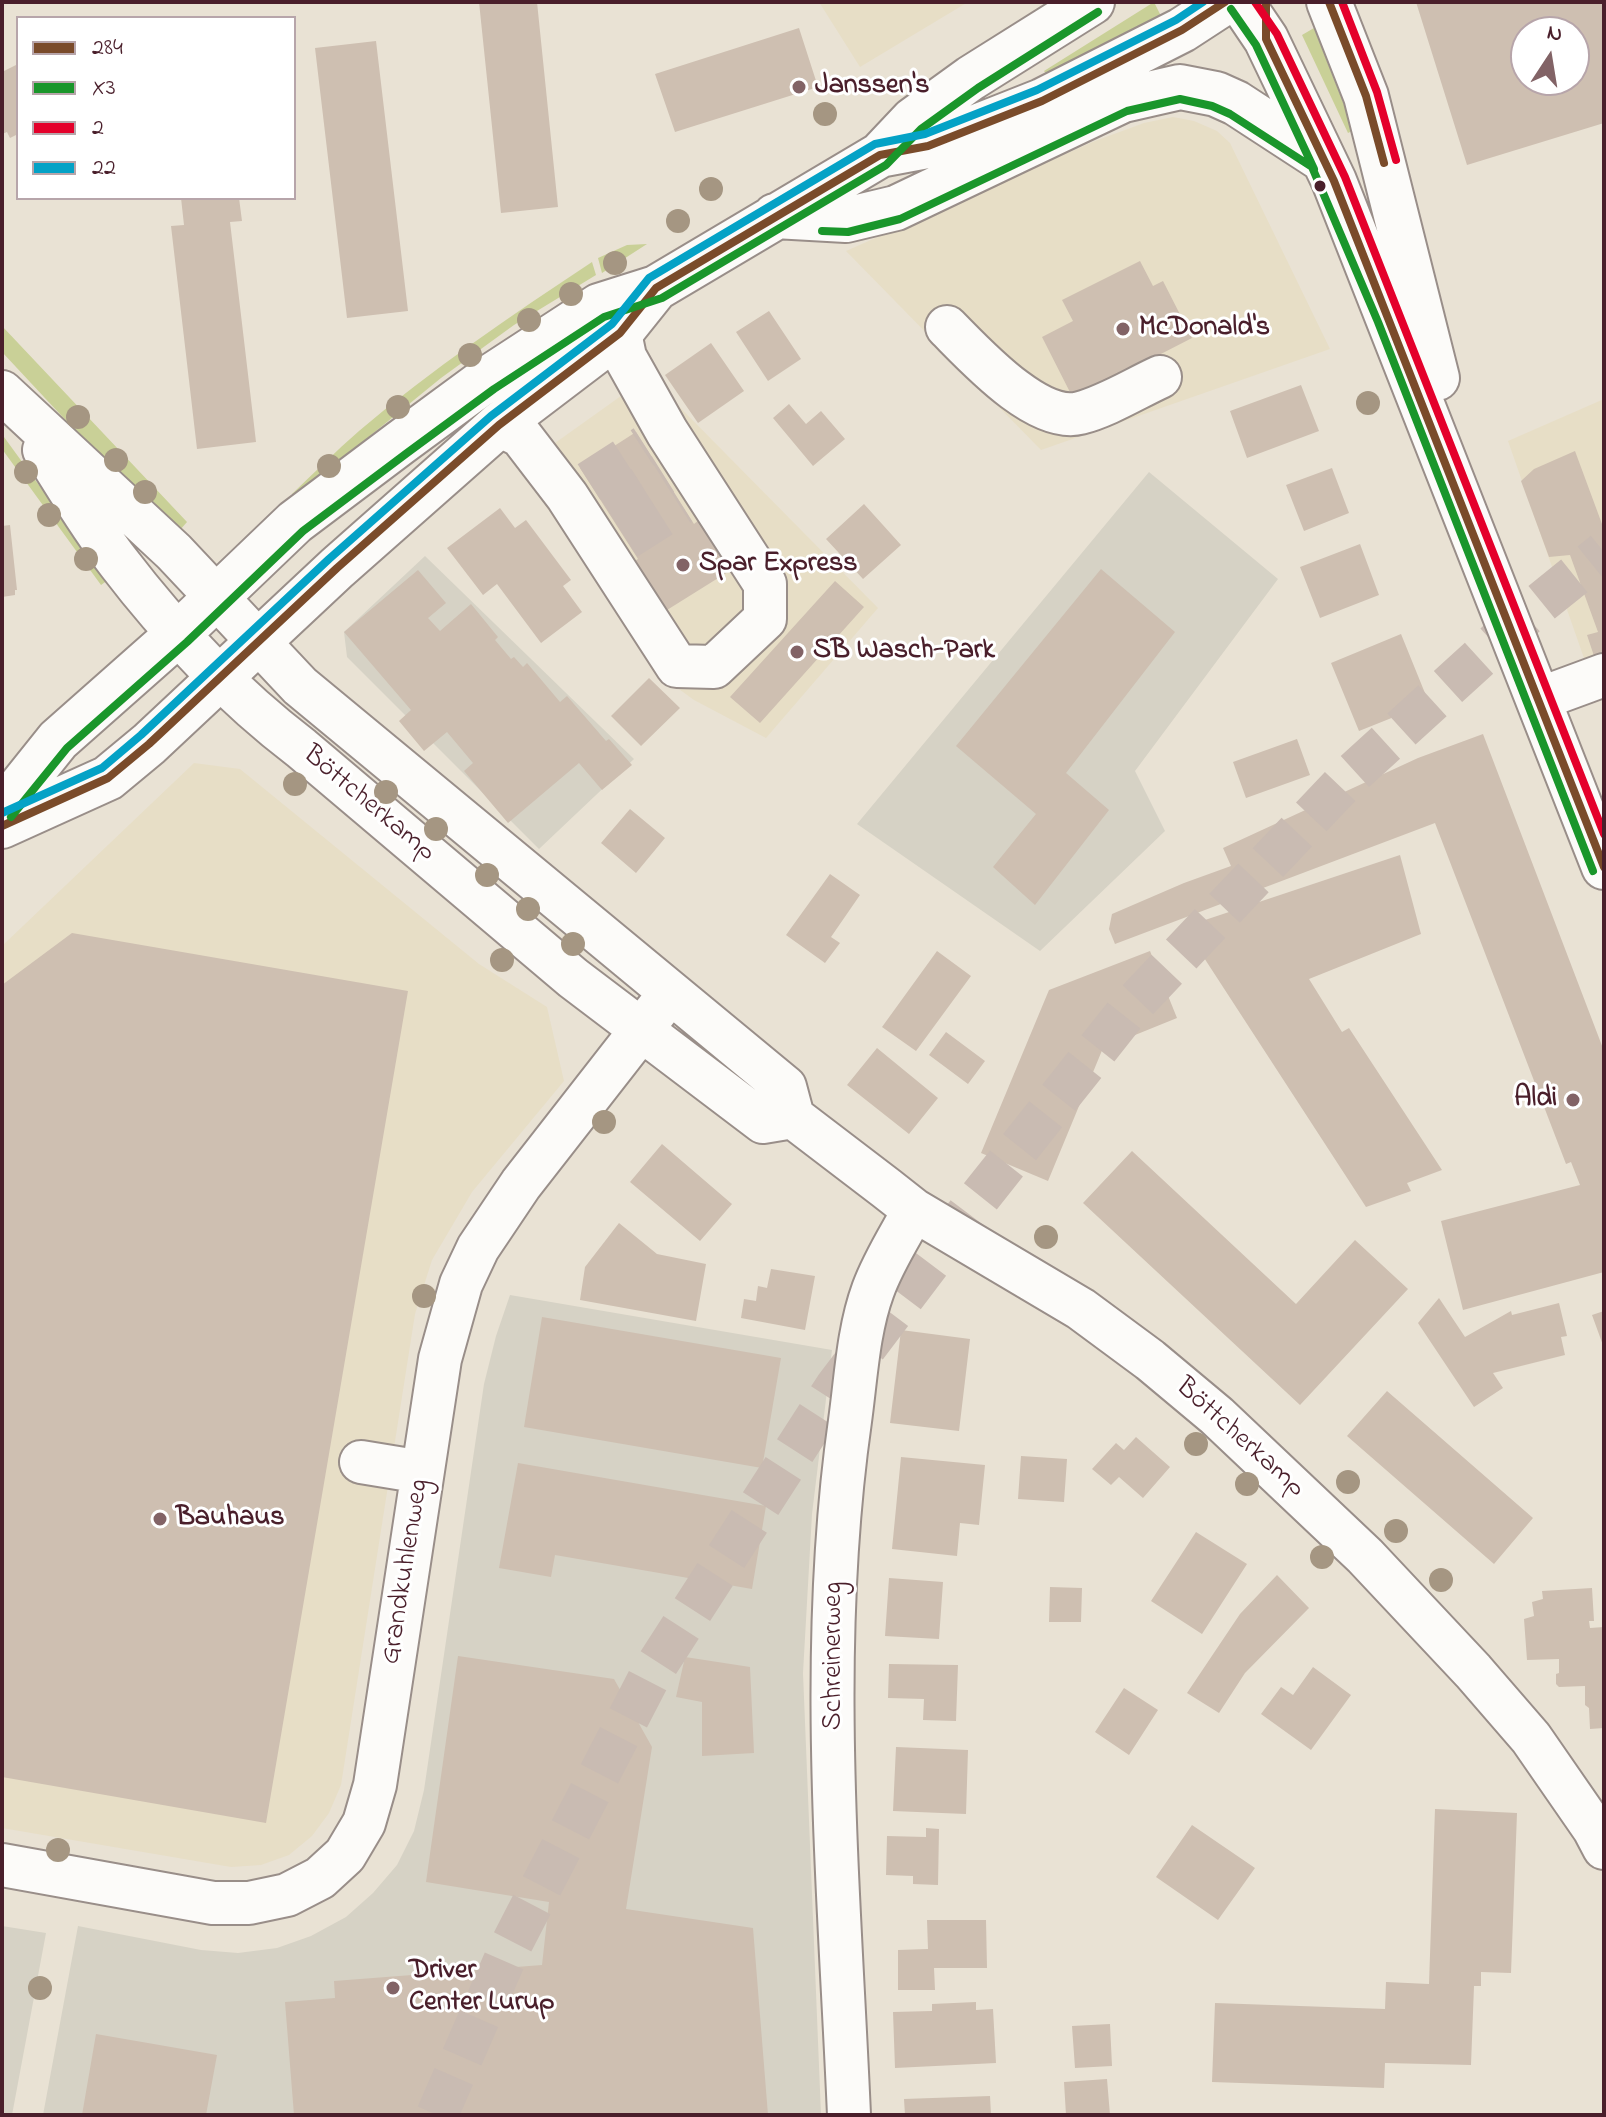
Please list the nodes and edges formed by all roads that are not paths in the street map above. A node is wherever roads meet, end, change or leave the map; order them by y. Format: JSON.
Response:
{"nodes":[{"id":1,"x":1092,"y":2,"type":"edge"},
{"id":2,"x":1225,"y":2,"type":"edge"},
{"id":3,"x":1241,"y":2,"type":"edge"},
{"id":4,"x":1329,"y":2,"type":"edge"},
{"id":5,"x":1266,"y":20,"type":"edge"},
{"id":6,"x":880,"y":155,"type":"junction"},
{"id":7,"x":1322,"y":159,"type":"junction"},
{"id":8,"x":775,"y":216,"type":"junction"},
{"id":9,"x":656,"y":288,"type":"junction"},
{"id":10,"x":947,"y":327,"type":"dead end"},
{"id":11,"x":620,"y":333,"type":"junction"},
{"id":12,"x":1160,"y":377,"type":"dead end"},
{"id":13,"x":8,"y":399,"type":"edge"},
{"id":14,"x":499,"y":425,"type":"junction"},
{"id":15,"x":1461,"y":506,"type":"junction"},
{"id":16,"x":216,"y":596,"type":"junction"},
{"id":17,"x":179,"y":633,"type":"junction"},
{"id":18,"x":257,"y":642,"type":"junction"},
{"id":19,"x":1604,"y":675,"type":"edge"},
{"id":20,"x":220,"y":677,"type":"junction"},
{"id":21,"x":1539,"y":699,"type":"junction"},
{"id":22,"x":2,"y":810,"type":"edge"},
{"id":23,"x":2,"y":826,"type":"edge"},
{"id":24,"x":1604,"y":867,"type":"edge"},
{"id":25,"x":670,"y":993,"type":"junction"},
{"id":26,"x":641,"y":1030,"type":"junction"},
{"id":27,"x":793,"y":1117,"type":"junction"},
{"id":28,"x":914,"y":1210,"type":"junction"},
{"id":29,"x":361,"y":1462,"type":"dead end"},
{"id":30,"x":422,"y":1472,"type":"junction"},
{"id":31,"x":1604,"y":1848,"type":"edge"},
{"id":32,"x":2,"y":1865,"type":"edge"},
{"id":33,"x":849,"y":2115,"type":"edge"}],
"edges":[{"from":1,"to":6,"type":"main road"},
{"from":2,"to":6,"type":"main road"},
{"from":3,"to":5,"type":"main road"},
{"from":4,"to":15,"type":"main road"},
{"from":5,"to":7,"type":"main road"},
{"from":6,"to":8,"type":"main road"},
{"from":7,"to":8,"type":"main road"},
{"from":7,"to":15,"type":"main road"},
{"from":8,"to":9,"type":"main road"},
{"from":9,"to":11,"type":"main road"},
{"from":9,"to":16,"type":"main road"},
{"from":10,"to":12,"type":"street"},
{"from":11,"to":14,"type":"main road"},
{"from":11,"to":14,"type":"street"},
{"from":13,"to":16,"type":"street","name":"Böttcherkamp"},
{"from":13,"to":17,"type":"street","name":"Böttcherkamp"},
{"from":14,"to":18,"type":"main road"},
{"from":15,"to":21,"type":"main road"},
{"from":16,"to":17,"type":"main road"},
{"from":16,"to":18,"type":"street","name":"Böttcherkamp"},
{"from":17,"to":20,"type":"street","name":"Böttcherkamp"},
{"from":17,"to":22,"type":"main road"},
{"from":18,"to":20,"type":"main road"},
{"from":18,"to":25,"type":"street","name":"Böttcherkamp"},
{"from":19,"to":21,"type":"street"},
{"from":20,"to":23,"type":"main road"},
{"from":20,"to":26,"type":"street","name":"Böttcherkamp"},
{"from":21,"to":24,"type":"main road"},
{"from":25,"to":26,"type":"street","name":"Grandkuhlenweg"},
{"from":25,"to":27,"type":"street","name":"Böttcherkamp"},
{"from":26,"to":27,"type":"street","name":"Böttcherkamp"},
{"from":26,"to":30,"type":"street","name":"Grandkuhlenweg"},
{"from":27,"to":28,"type":"street","name":"Böttcherkamp"},
{"from":28,"to":31,"type":"street","name":"Böttcherkamp"},
{"from":28,"to":33,"type":"street","name":"Schreinerweg"},
{"from":29,"to":30,"type":"street"},
{"from":30,"to":32,"type":"street","name":"Grandkuhlenweg"}]}
